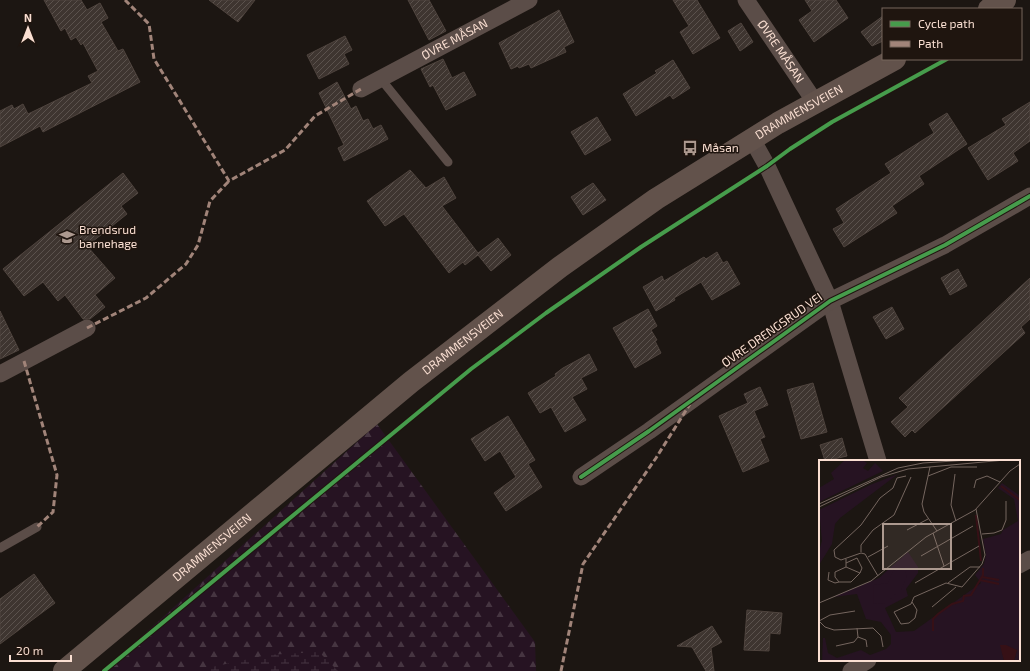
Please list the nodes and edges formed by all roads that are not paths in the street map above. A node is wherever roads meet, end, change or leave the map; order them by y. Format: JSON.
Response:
{"nodes":[{"id":1,"x":529,"y":0,"type":"edge"},
{"id":2,"x":746,"y":0,"type":"edge"},
{"id":3,"x":1006,"y":0,"type":"edge"},
{"id":4,"x":991,"y":8,"type":"edge"},
{"id":5,"x":893,"y":60,"type":"edge"},
{"id":6,"x":380,"y":78,"type":"junction"},
{"id":7,"x":361,"y":89,"type":"dead end"},
{"id":8,"x":815,"y":102,"type":"junction"},
{"id":9,"x":752,"y":139,"type":"junction"},
{"id":10,"x":448,"y":162,"type":"dead end"},
{"id":11,"x":1030,"y":196,"type":"edge"},
{"id":12,"x":830,"y":301,"type":"junction"},
{"id":13,"x":87,"y":328,"type":"dead end"},
{"id":14,"x":0,"y":374,"type":"edge"},
{"id":15,"x":878,"y":460,"type":"edge"},
{"id":16,"x":580,"y":477,"type":"dead end"},
{"id":17,"x":37,"y":527,"type":"dead end"},
{"id":18,"x":0,"y":548,"type":"edge"},
{"id":19,"x":1030,"y":559,"type":"edge"},
{"id":20,"x":1020,"y":565,"type":"edge"},
{"id":21,"x":866,"y":661,"type":"edge"},
{"id":22,"x":64,"y":671,"type":"edge"},
{"id":23,"x":851,"y":671,"type":"edge"}],
"edges":[{"from":1,"to":6,"type":"street","name":"ØVRE MÅSAN"},
{"from":2,"to":8,"type":"street","name":"ØVRE MÅSAN"},
{"from":3,"to":4,"type":"main road"},
{"from":5,"to":8,"type":"main road","name":"DRAMMENSVEIEN"},
{"from":6,"to":7,"type":"street","name":"ØVRE MÅSAN"},
{"from":6,"to":10,"type":"lane"},
{"from":8,"to":9,"type":"main road","name":"DRAMMENSVEIEN"},
{"from":9,"to":12,"type":"street","name":"ØVRE DRENGSRUD VEI"},
{"from":9,"to":22,"type":"main road","name":"DRAMMENSVEIEN"},
{"from":11,"to":12,"type":"street","name":"ØVRE DRENGSRUD VEI"},
{"from":12,"to":15,"type":"street","name":"ØVRE DRENGSRUD VEI"},
{"from":12,"to":16,"type":"street","name":"ØVRE DRENGSRUD VEI"},
{"from":13,"to":14,"type":"street"},
{"from":17,"to":18,"type":"lane"},
{"from":19,"to":20,"type":"street"},
{"from":21,"to":23,"type":"street"}]}
